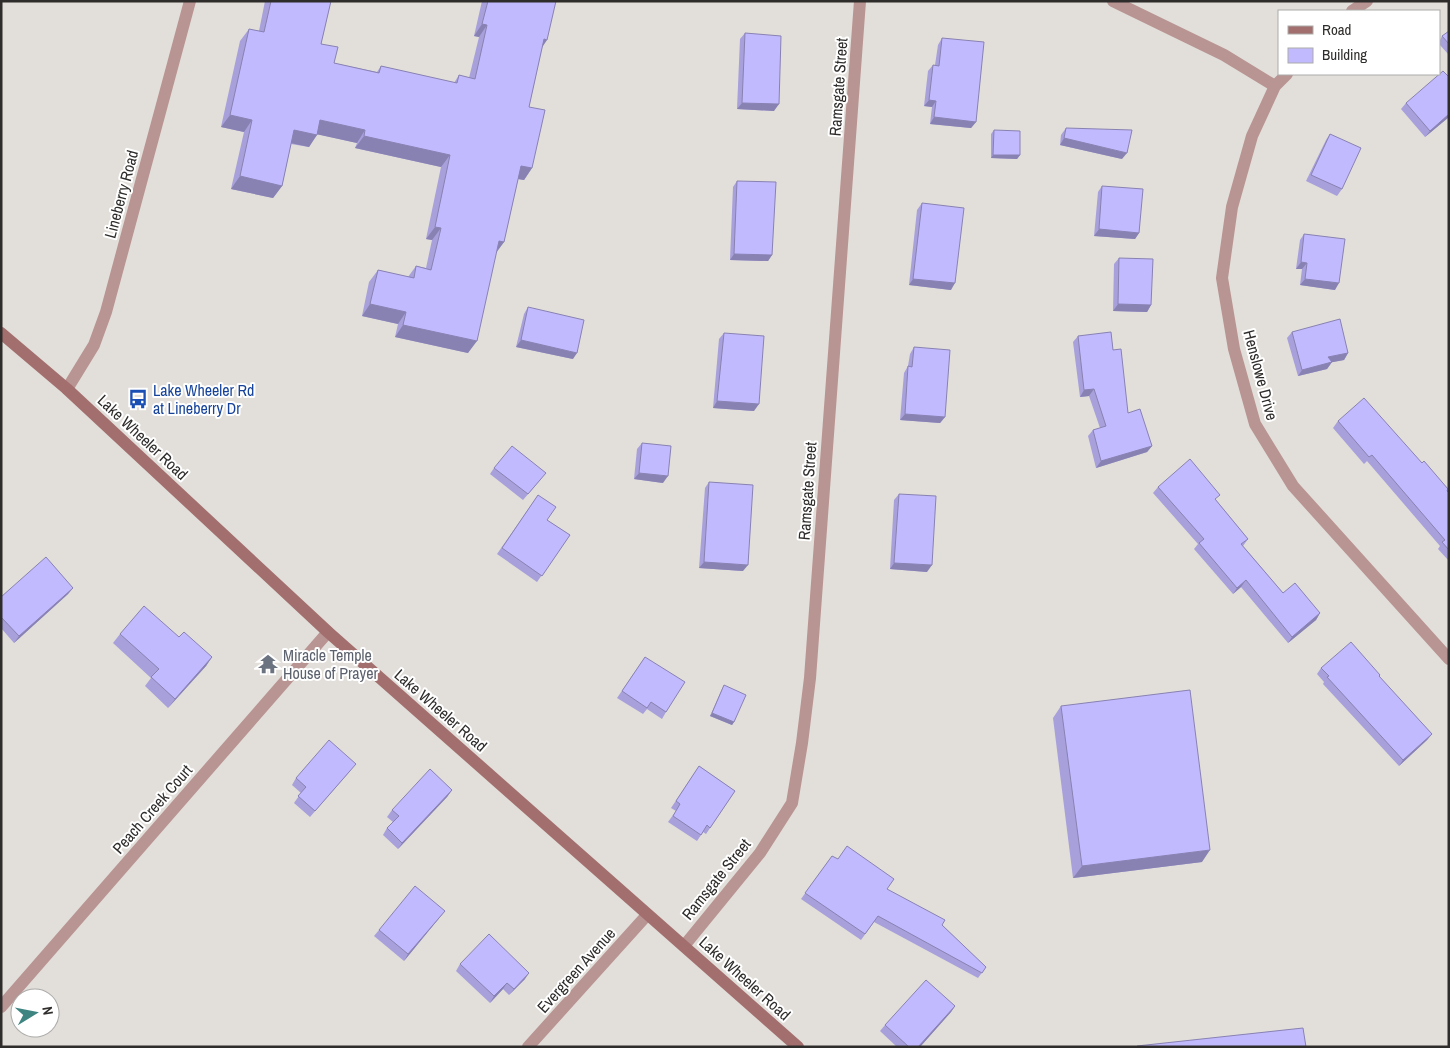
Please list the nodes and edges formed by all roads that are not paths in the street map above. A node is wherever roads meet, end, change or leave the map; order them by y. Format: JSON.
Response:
{"nodes":[{"id":1,"x":190,"y":1,"type":"edge"},
{"id":2,"x":860,"y":1,"type":"edge"},
{"id":3,"x":1113,"y":1,"type":"edge"},
{"id":4,"x":1367,"y":1,"type":"edge"},
{"id":5,"x":1354,"y":10,"type":"edge"},
{"id":6,"x":1286,"y":75,"type":"edge"},
{"id":7,"x":1275,"y":86,"type":"junction"},
{"id":8,"x":1,"y":333,"type":"edge"},
{"id":9,"x":67,"y":389,"type":"junction"},
{"id":10,"x":328,"y":632,"type":"junction"},
{"id":11,"x":1449,"y":659,"type":"edge"},
{"id":12,"x":647,"y":915,"type":"junction"},
{"id":13,"x":684,"y":946,"type":"junction"},
{"id":14,"x":6,"y":991,"type":"edge"},
{"id":15,"x":1,"y":1007,"type":"edge"},
{"id":16,"x":528,"y":1047,"type":"edge"},
{"id":17,"x":798,"y":1047,"type":"edge"}],
"edges":[{"from":1,"to":9,"type":"street","name":"Lineberry Road"},
{"from":2,"to":13,"type":"street","name":"Ramsgate Street"},
{"from":3,"to":7,"type":"street"},
{"from":4,"to":5,"type":"street"},
{"from":6,"to":7,"type":"street","name":"Henslowe Drive"},
{"from":7,"to":11,"type":"street","name":"Henslowe Drive"},
{"from":8,"to":9,"type":"main road","name":"Lake Wheeler Road"},
{"from":9,"to":10,"type":"main road","name":"Lake Wheeler Road"},
{"from":10,"to":12,"type":"main road","name":"Lake Wheeler Road"},
{"from":10,"to":14,"type":"street","name":"Peach Creek Court"},
{"from":12,"to":13,"type":"main road","name":"Lake Wheeler Road"},
{"from":12,"to":16,"type":"street","name":"Evergreen Avenue"},
{"from":13,"to":17,"type":"main road","name":"Lake Wheeler Road"},
{"from":14,"to":15,"type":"street","name":"Peach Creek Court"}]}
